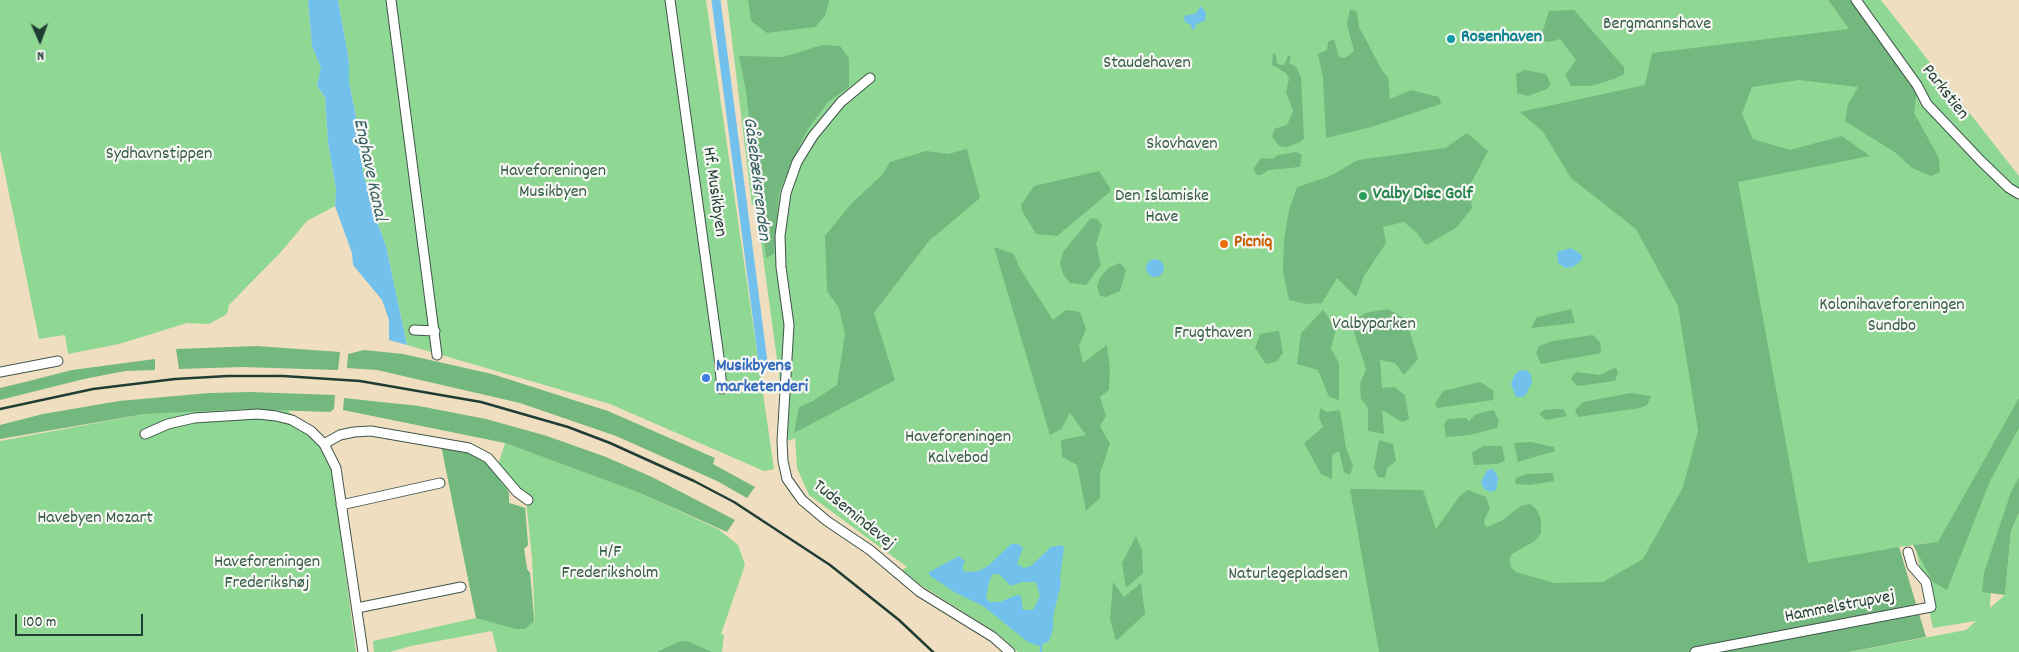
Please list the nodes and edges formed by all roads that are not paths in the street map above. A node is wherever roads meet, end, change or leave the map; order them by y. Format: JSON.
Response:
{"nodes":[{"id":1,"x":391,"y":0,"type":"edge"},
{"id":2,"x":670,"y":0,"type":"edge"},
{"id":3,"x":1856,"y":0,"type":"edge"},
{"id":4,"x":870,"y":78,"type":"dead end"},
{"id":5,"x":2019,"y":194,"type":"edge"},
{"id":6,"x":414,"y":330,"type":"dead end"},
{"id":7,"x":435,"y":332,"type":"junction"},
{"id":8,"x":437,"y":355,"type":"dead end"},
{"id":9,"x":58,"y":361,"type":"dead end"},
{"id":10,"x":0,"y":372,"type":"edge"},
{"id":11,"x":722,"y":389,"type":"dead end"},
{"id":12,"x":145,"y":434,"type":"dead end"},
{"id":13,"x":324,"y":444,"type":"junction"},
{"id":14,"x":440,"y":483,"type":"dead end"},
{"id":15,"x":528,"y":500,"type":"dead end"},
{"id":16,"x":341,"y":505,"type":"junction"},
{"id":17,"x":1908,"y":552,"type":"dead end"},
{"id":18,"x":461,"y":587,"type":"dead end"},
{"id":19,"x":357,"y":608,"type":"junction"},
{"id":20,"x":363,"y":652,"type":"edge"},
{"id":21,"x":1010,"y":652,"type":"edge"},
{"id":22,"x":1694,"y":652,"type":"edge"}],
"edges":[{"from":1,"to":7,"type":"street"},
{"from":2,"to":11,"type":"street","name":"Hf. Musikbyen"},
{"from":3,"to":5,"type":"street","name":"Parkstien"},
{"from":4,"to":21,"type":"street","name":"Tudsemindevej"},
{"from":6,"to":7,"type":"street"},
{"from":7,"to":8,"type":"street"},
{"from":9,"to":10,"type":"street"},
{"from":12,"to":13,"type":"street"},
{"from":13,"to":15,"type":"street"},
{"from":13,"to":16,"type":"street"},
{"from":14,"to":16,"type":"street"},
{"from":16,"to":19,"type":"street"},
{"from":17,"to":22,"type":"street","name":"Hammelstrupvej"},
{"from":18,"to":19,"type":"street"},
{"from":19,"to":20,"type":"street"}]}
